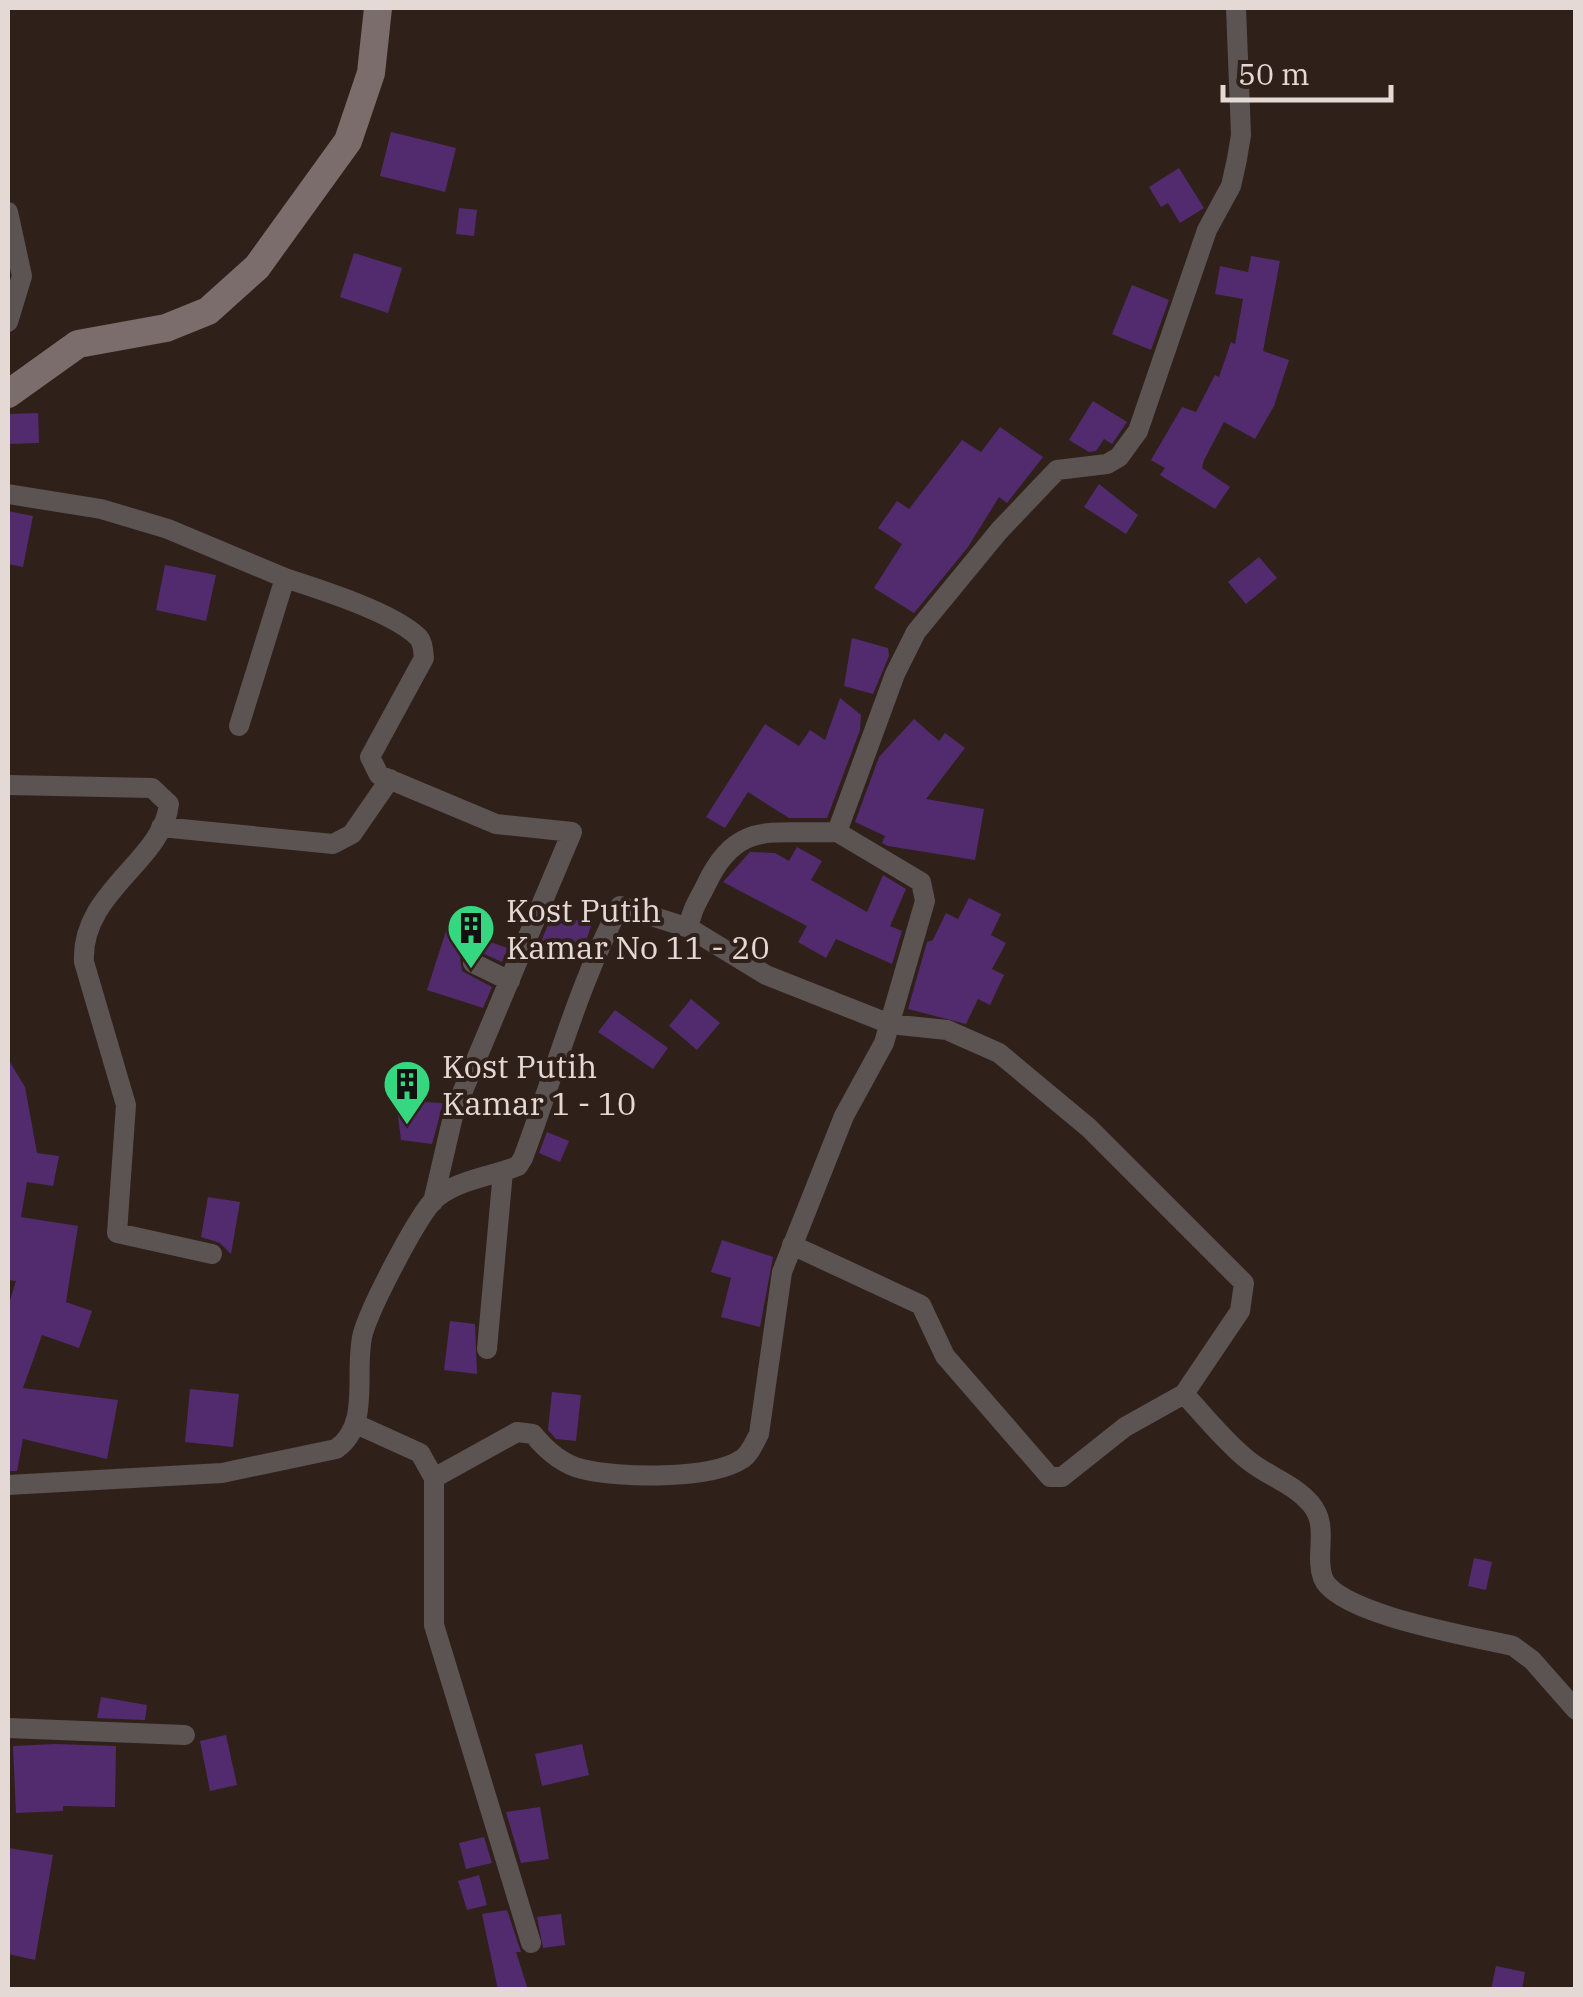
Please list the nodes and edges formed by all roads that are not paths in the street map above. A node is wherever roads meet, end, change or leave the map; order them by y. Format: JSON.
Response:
{"nodes":[{"id":1,"x":378,"y":8,"type":"edge"},
{"id":2,"x":1236,"y":8,"type":"edge"},
{"id":3,"x":8,"y":212,"type":"edge"},
{"id":4,"x":8,"y":322,"type":"edge"},
{"id":5,"x":8,"y":394,"type":"edge"},
{"id":6,"x":8,"y":494,"type":"edge"},
{"id":7,"x":285,"y":578,"type":"junction"},
{"id":8,"x":238,"y":726,"type":"dead end"},
{"id":9,"x":390,"y":780,"type":"junction"},
{"id":10,"x":8,"y":785,"type":"edge"},
{"id":11,"x":160,"y":827,"type":"junction"},
{"id":12,"x":837,"y":832,"type":"junction"},
{"id":13,"x":689,"y":928,"type":"junction"},
{"id":14,"x":472,"y":964,"type":"dead end"},
{"id":15,"x":510,"y":982,"type":"junction"},
{"id":16,"x":890,"y":1024,"type":"junction"},
{"id":17,"x":504,"y":1172,"type":"junction"},
{"id":18,"x":432,"y":1202,"type":"junction"},
{"id":19,"x":792,"y":1245,"type":"junction"},
{"id":20,"x":212,"y":1254,"type":"dead end"},
{"id":21,"x":488,"y":1349,"type":"dead end"},
{"id":22,"x":1184,"y":1394,"type":"junction"},
{"id":23,"x":356,"y":1424,"type":"junction"},
{"id":24,"x":434,"y":1478,"type":"junction"},
{"id":25,"x":8,"y":1485,"type":"edge"},
{"id":26,"x":1576,"y":1710,"type":"edge"},
{"id":27,"x":8,"y":1728,"type":"edge"},
{"id":28,"x":185,"y":1735,"type":"dead end"},
{"id":29,"x":530,"y":1942,"type":"dead end"}],
"edges":[{"from":1,"to":5,"type":"street"},
{"from":2,"to":12,"type":"street"},
{"from":3,"to":4,"type":"street"},
{"from":6,"to":7,"type":"street"},
{"from":7,"to":8,"type":"street"},
{"from":7,"to":9,"type":"street"},
{"from":9,"to":11,"type":"street"},
{"from":9,"to":15,"type":"street"},
{"from":10,"to":11,"type":"street"},
{"from":11,"to":20,"type":"street"},
{"from":12,"to":13,"type":"street"},
{"from":12,"to":16,"type":"street"},
{"from":13,"to":16,"type":"street"},
{"from":13,"to":17,"type":"street"},
{"from":14,"to":15,"type":"street"},
{"from":15,"to":18,"type":"street"},
{"from":16,"to":19,"type":"street"},
{"from":16,"to":22,"type":"street"},
{"from":17,"to":18,"type":"street"},
{"from":17,"to":21,"type":"street"},
{"from":18,"to":23,"type":"street"},
{"from":19,"to":22,"type":"street"},
{"from":19,"to":24,"type":"street"},
{"from":22,"to":26,"type":"street"},
{"from":23,"to":24,"type":"street"},
{"from":23,"to":25,"type":"street"},
{"from":24,"to":29,"type":"street"},
{"from":27,"to":28,"type":"street"}]}
